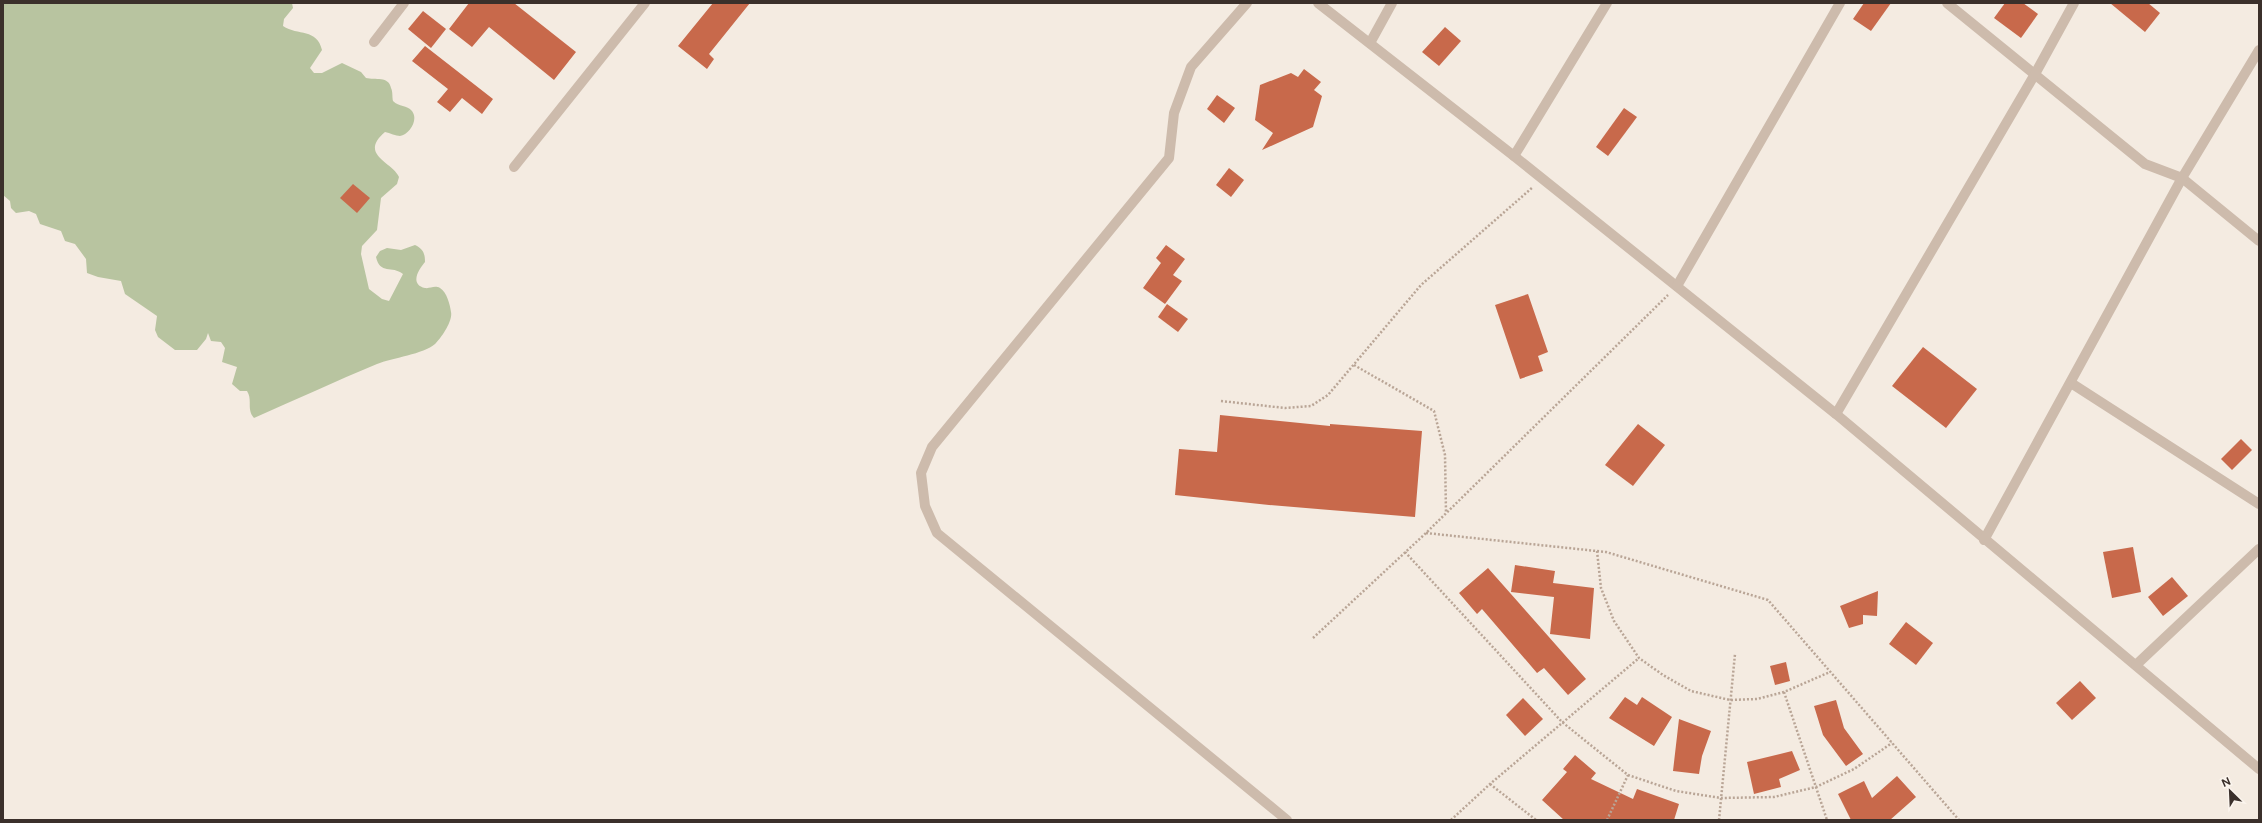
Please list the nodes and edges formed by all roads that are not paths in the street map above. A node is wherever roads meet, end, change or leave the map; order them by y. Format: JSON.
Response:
{"nodes":[{"id":1,"x":404,"y":3,"type":"edge"},
{"id":2,"x":645,"y":3,"type":"edge"},
{"id":3,"x":1247,"y":3,"type":"edge"},
{"id":4,"x":1318,"y":3,"type":"edge"},
{"id":5,"x":1392,"y":3,"type":"edge"},
{"id":6,"x":1607,"y":3,"type":"edge"},
{"id":7,"x":1840,"y":3,"type":"edge"},
{"id":8,"x":1947,"y":3,"type":"edge"},
{"id":9,"x":2074,"y":3,"type":"edge"},
{"id":10,"x":374,"y":42,"type":"dead end"},
{"id":11,"x":1370,"y":43,"type":"junction"},
{"id":12,"x":2259,"y":50,"type":"edge"},
{"id":13,"x":2035,"y":74,"type":"junction"},
{"id":14,"x":1514,"y":156,"type":"junction"},
{"id":15,"x":514,"y":167,"type":"dead end"},
{"id":16,"x":2182,"y":178,"type":"junction"},
{"id":17,"x":2259,"y":241,"type":"edge"},
{"id":18,"x":1677,"y":286,"type":"junction"},
{"id":19,"x":2071,"y":383,"type":"junction"},
{"id":20,"x":1836,"y":414,"type":"junction"},
{"id":21,"x":2259,"y":504,"type":"edge"},
{"id":22,"x":1984,"y":540,"type":"junction"},
{"id":23,"x":2259,"y":550,"type":"edge"},
{"id":24,"x":2136,"y":665,"type":"junction"},
{"id":25,"x":2259,"y":769,"type":"edge"},
{"id":26,"x":1287,"y":820,"type":"edge"}],
"edges":[{"from":1,"to":10,"type":"street"},
{"from":2,"to":15,"type":"street"},
{"from":3,"to":26,"type":"street"},
{"from":4,"to":11,"type":"street"},
{"from":5,"to":11,"type":"street"},
{"from":6,"to":14,"type":"street"},
{"from":7,"to":18,"type":"street"},
{"from":8,"to":13,"type":"street"},
{"from":9,"to":13,"type":"street"},
{"from":11,"to":14,"type":"street"},
{"from":12,"to":16,"type":"street"},
{"from":13,"to":16,"type":"street"},
{"from":13,"to":20,"type":"street"},
{"from":14,"to":18,"type":"street"},
{"from":16,"to":17,"type":"street"},
{"from":16,"to":19,"type":"street"},
{"from":18,"to":20,"type":"street"},
{"from":19,"to":21,"type":"street"},
{"from":19,"to":22,"type":"street"},
{"from":20,"to":22,"type":"street"},
{"from":22,"to":24,"type":"street"},
{"from":23,"to":24,"type":"street"},
{"from":24,"to":25,"type":"street"}]}
